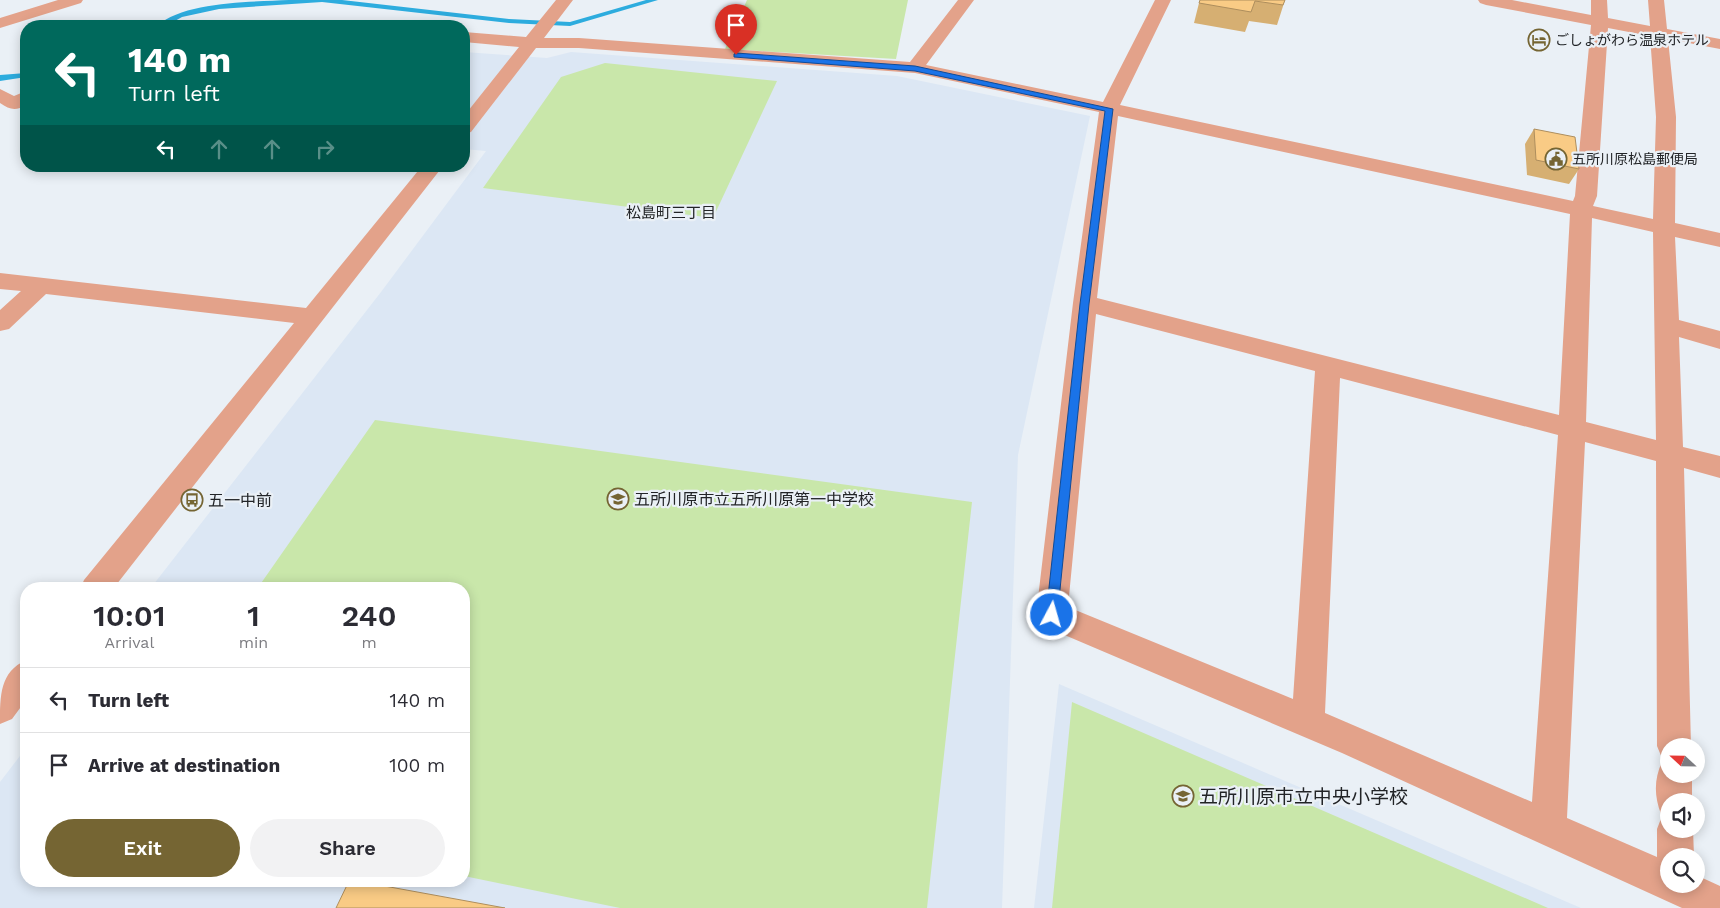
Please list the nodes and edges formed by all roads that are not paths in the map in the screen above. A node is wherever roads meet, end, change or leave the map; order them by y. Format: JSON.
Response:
{"nodes":[{"id":1,"x":75,"y":0,"type":"edge"},
{"id":2,"x":966,"y":0,"type":"edge"},
{"id":3,"x":1163,"y":0,"type":"edge"},
{"id":4,"x":1486,"y":0,"type":"edge"},
{"id":5,"x":1599,"y":0,"type":"edge"},
{"id":6,"x":1656,"y":0,"type":"edge"},
{"id":7,"x":562,"y":4,"type":"edge"},
{"id":8,"x":0,"y":22,"type":"edge"},
{"id":9,"x":1600,"y":22,"type":"junction"},
{"id":10,"x":1659,"y":32,"type":"junction"},
{"id":11,"x":470,"y":37,"type":"edge"},
{"id":12,"x":535,"y":39,"type":"junction"},
{"id":13,"x":1720,"y":44,"type":"edge"},
{"id":14,"x":915,"y":68,"type":"junction"},
{"id":15,"x":1109,"y":109,"type":"junction"},
{"id":16,"x":470,"y":120,"type":"edge"},
{"id":17,"x":428,"y":172,"type":"edge"},
{"id":18,"x":1581,"y":209,"type":"junction"},
{"id":19,"x":1664,"y":227,"type":"junction"},
{"id":20,"x":1720,"y":240,"type":"edge"},
{"id":21,"x":0,"y":281,"type":"edge"},
{"id":22,"x":41,"y":286,"type":"junction"},
{"id":23,"x":1084,"y":304,"type":"junction"},
{"id":24,"x":312,"y":318,"type":"junction"},
{"id":25,"x":0,"y":323,"type":"edge"},
{"id":26,"x":1666,"y":325,"type":"junction"},
{"id":27,"x":1720,"y":340,"type":"edge"},
{"id":28,"x":1328,"y":368,"type":"junction"},
{"id":29,"x":1572,"y":430,"type":"junction"},
{"id":30,"x":1670,"y":455,"type":"junction"},
{"id":31,"x":1720,"y":467,"type":"edge"},
{"id":32,"x":101,"y":582,"type":"edge"},
{"id":33,"x":20,"y":683,"type":"edge"},
{"id":34,"x":0,"y":708,"type":"edge"},
{"id":35,"x":1308,"y":721,"type":"junction"},
{"id":36,"x":1674,"y":738,"type":"edge"},
{"id":37,"x":1548,"y":828,"type":"junction"},
{"id":38,"x":1660,"y":873,"type":"edge"},
{"id":39,"x":1699,"y":893,"type":"edge"},
{"id":40,"x":1720,"y":905,"type":"edge"}],
"edges":[{"from":1,"to":8,"type":"street"},
{"from":2,"to":14,"type":"street"},
{"from":3,"to":15,"type":"street"},
{"from":4,"to":9,"type":"street"},
{"from":5,"to":9,"type":"street"},
{"from":6,"to":10,"type":"street"},
{"from":7,"to":12,"type":"street"},
{"from":9,"to":10,"type":"street"},
{"from":9,"to":18,"type":"street"},
{"from":10,"to":13,"type":"street"},
{"from":10,"to":19,"type":"street"},
{"from":11,"to":12,"type":"street"},
{"from":12,"to":14,"type":"street"},
{"from":12,"to":16,"type":"street"},
{"from":14,"to":15,"type":"street"},
{"from":15,"to":18,"type":"street"},
{"from":15,"to":23,"type":"street"},
{"from":17,"to":24,"type":"street"},
{"from":18,"to":19,"type":"street"},
{"from":18,"to":29,"type":"street"},
{"from":19,"to":20,"type":"street"},
{"from":19,"to":26,"type":"street"},
{"from":21,"to":22,"type":"street"},
{"from":22,"to":24,"type":"street"},
{"from":22,"to":25,"type":"street"},
{"from":23,"to":28,"type":"street"},
{"from":23,"to":35,"type":"street"},
{"from":24,"to":32,"type":"street"},
{"from":26,"to":27,"type":"street"},
{"from":26,"to":30,"type":"street"},
{"from":28,"to":29,"type":"street"},
{"from":28,"to":35,"type":"street"},
{"from":29,"to":30,"type":"street"},
{"from":29,"to":37,"type":"street"},
{"from":30,"to":31,"type":"street"},
{"from":30,"to":36,"type":"street"},
{"from":33,"to":34,"type":"street"},
{"from":35,"to":37,"type":"street"},
{"from":37,"to":38,"type":"street"},
{"from":39,"to":40,"type":"street"}]}
